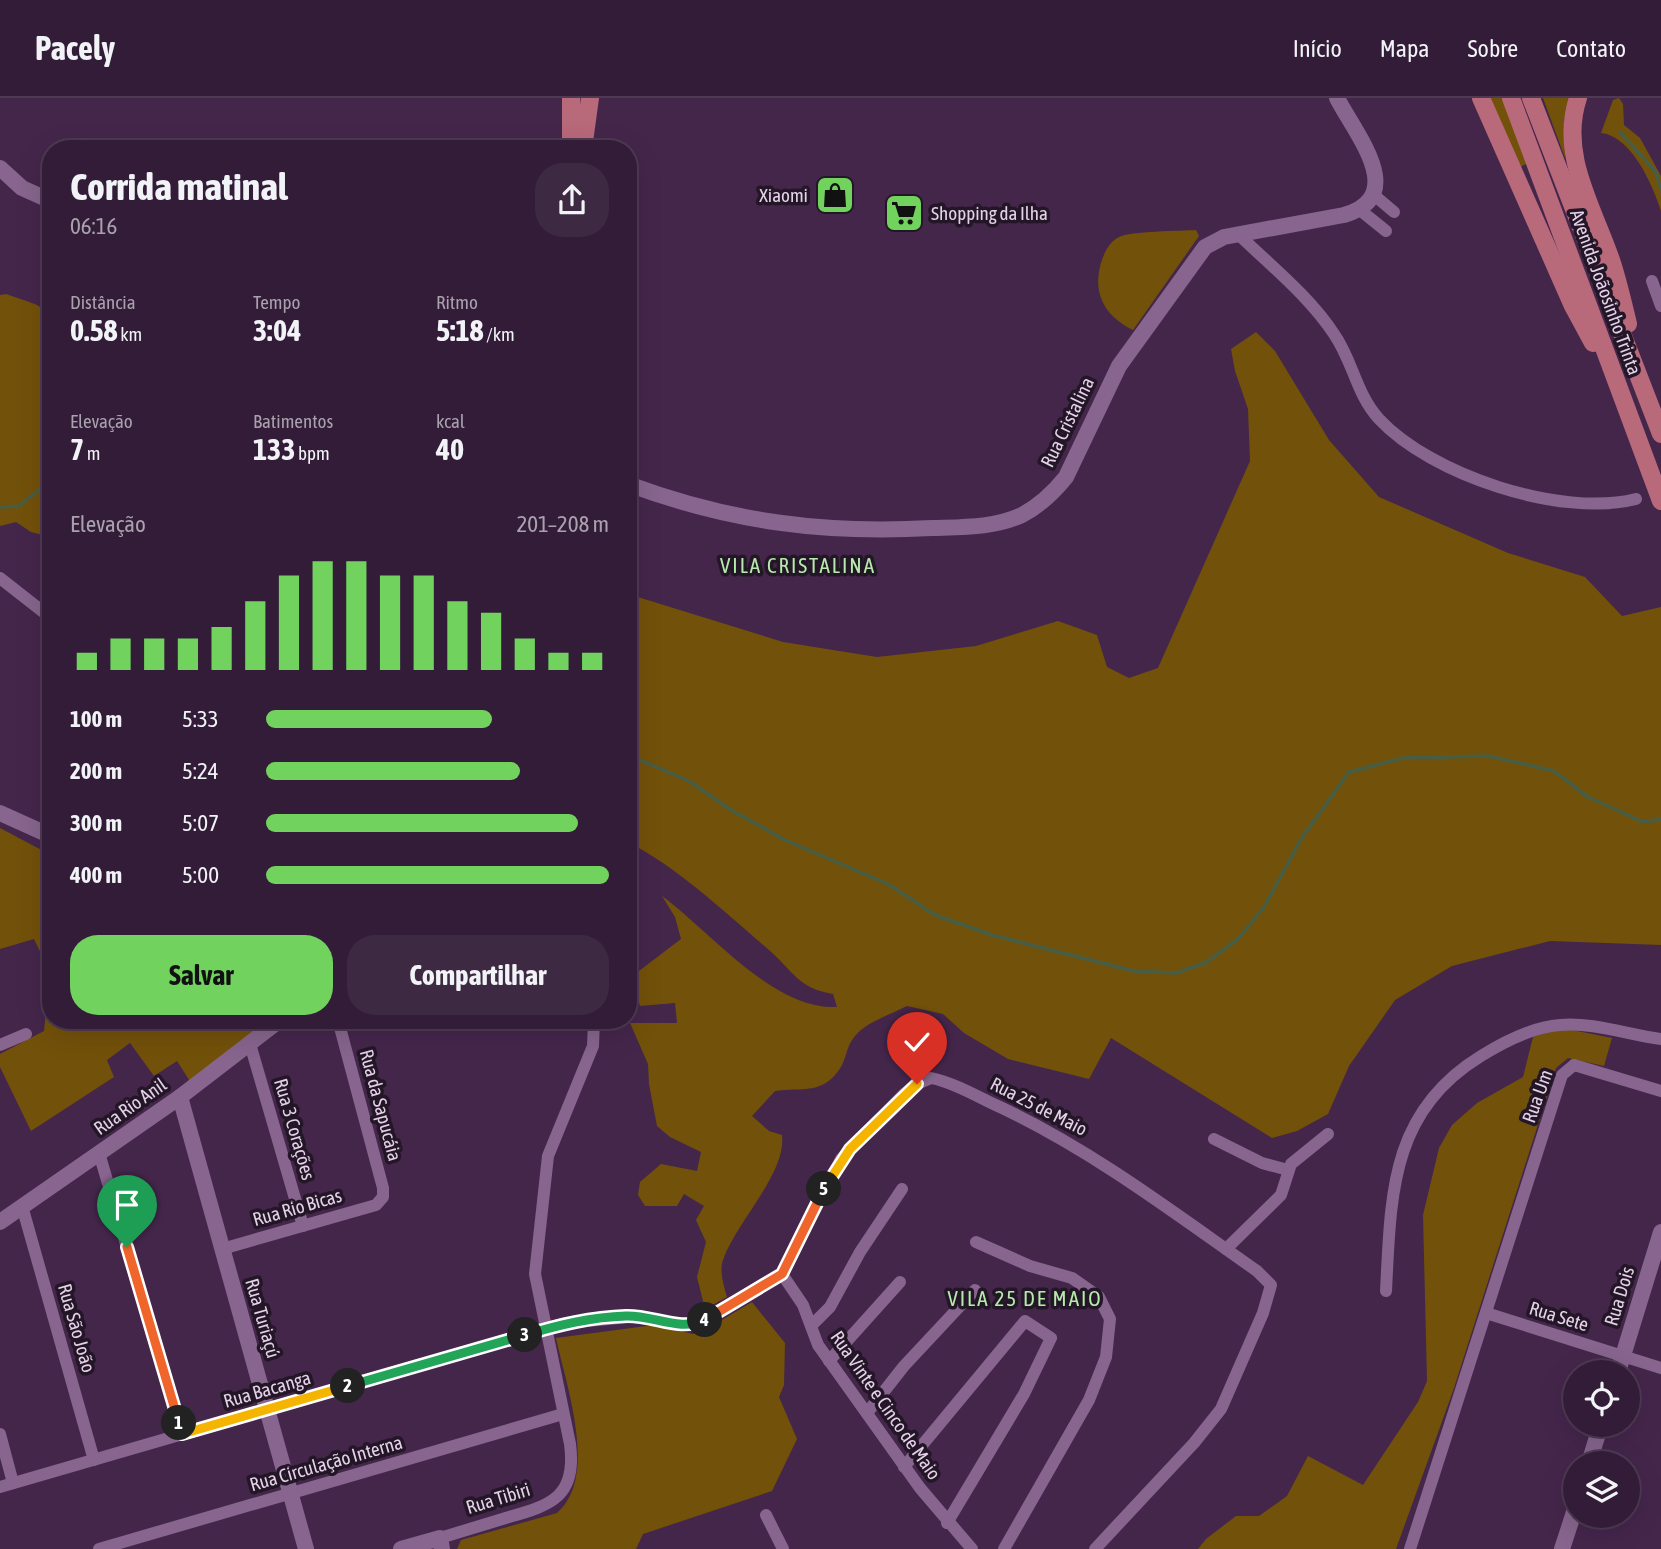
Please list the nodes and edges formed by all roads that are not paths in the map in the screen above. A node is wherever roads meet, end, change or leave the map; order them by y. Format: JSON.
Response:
{"nodes":[{"id":1,"x":570,"y":98,"type":"edge"},
{"id":2,"x":582,"y":98,"type":"edge"},
{"id":3,"x":590,"y":98,"type":"edge"},
{"id":4,"x":1336,"y":98,"type":"edge"},
{"id":5,"x":1481,"y":98,"type":"edge"},
{"id":6,"x":1511,"y":98,"type":"edge"},
{"id":7,"x":1531,"y":98,"type":"edge"},
{"id":8,"x":1578,"y":98,"type":"edge"},
{"id":9,"x":571,"y":140,"type":"edge"},
{"id":10,"x":579,"y":140,"type":"edge"},
{"id":11,"x":584,"y":140,"type":"edge"},
{"id":12,"x":0,"y":168,"type":"edge"},
{"id":13,"x":1374,"y":195,"type":"junction"},
{"id":14,"x":42,"y":197,"type":"edge"},
{"id":15,"x":1360,"y":210,"type":"junction"},
{"id":16,"x":1394,"y":212,"type":"dead end"},
{"id":17,"x":1386,"y":231,"type":"dead end"},
{"id":18,"x":1238,"y":234,"type":"junction"},
{"id":19,"x":1651,"y":281,"type":"dead end"},
{"id":20,"x":1661,"y":306,"type":"edge"},
{"id":21,"x":1643,"y":388,"type":"junction"},
{"id":22,"x":1623,"y":400,"type":"junction"},
{"id":23,"x":1659,"y":422,"type":"edge"},
{"id":24,"x":637,"y":487,"type":"edge"},
{"id":25,"x":1636,"y":499,"type":"dead end"},
{"id":26,"x":1661,"y":501,"type":"edge"},
{"id":27,"x":0,"y":578,"type":"edge"},
{"id":28,"x":42,"y":611,"type":"edge"},
{"id":29,"x":0,"y":813,"type":"edge"},
{"id":30,"x":42,"y":832,"type":"edge"},
{"id":31,"x":269,"y":1029,"type":"edge"},
{"id":32,"x":340,"y":1029,"type":"edge"},
{"id":33,"x":594,"y":1029,"type":"edge"},
{"id":34,"x":26,"y":1034,"type":"dead end"},
{"id":35,"x":1661,"y":1039,"type":"edge"},
{"id":36,"x":250,"y":1044,"type":"junction"},
{"id":37,"x":0,"y":1045,"type":"edge"},
{"id":38,"x":1661,"y":1091,"type":"edge"},
{"id":39,"x":180,"y":1097,"type":"junction"},
{"id":40,"x":1328,"y":1134,"type":"dead end"},
{"id":41,"x":1214,"y":1139,"type":"dead end"},
{"id":42,"x":99,"y":1153,"type":"junction"},
{"id":43,"x":1288,"y":1170,"type":"junction"},
{"id":44,"x":902,"y":1189,"type":"dead end"},
{"id":45,"x":381,"y":1201,"type":"joint"},
{"id":46,"x":22,"y":1206,"type":"junction"},
{"id":47,"x":0,"y":1222,"type":"edge"},
{"id":48,"x":303,"y":1226,"type":"junction"},
{"id":49,"x":1661,"y":1232,"type":"edge"},
{"id":50,"x":976,"y":1242,"type":"dead end"},
{"id":51,"x":222,"y":1249,"type":"junction"},
{"id":52,"x":1226,"y":1249,"type":"junction"},
{"id":53,"x":782,"y":1274,"type":"junction"},
{"id":54,"x":900,"y":1282,"type":"dead end"},
{"id":55,"x":975,"y":1290,"type":"dead end"},
{"id":56,"x":1386,"y":1291,"type":"dead end"},
{"id":57,"x":1490,"y":1314,"type":"junction"},
{"id":58,"x":811,"y":1326,"type":"junction"},
{"id":59,"x":545,"y":1329,"type":"junction"},
{"id":60,"x":1623,"y":1356,"type":"junction"},
{"id":61,"x":1622,"y":1360,"type":"edge"},
{"id":62,"x":830,"y":1361,"type":"junction"},
{"id":63,"x":1661,"y":1368,"type":"edge"},
{"id":64,"x":267,"y":1410,"type":"junction"},
{"id":65,"x":867,"y":1413,"type":"junction"},
{"id":66,"x":563,"y":1414,"type":"junction"},
{"id":67,"x":0,"y":1434,"type":"edge"},
{"id":68,"x":182,"y":1434,"type":"junction"},
{"id":69,"x":94,"y":1460,"type":"junction"},
{"id":70,"x":904,"y":1466,"type":"junction"},
{"id":71,"x":13,"y":1483,"type":"junction"},
{"id":72,"x":0,"y":1487,"type":"edge"},
{"id":73,"x":291,"y":1493,"type":"junction"},
{"id":74,"x":766,"y":1515,"type":"dead end"},
{"id":75,"x":947,"y":1523,"type":"junction"},
{"id":76,"x":1569,"y":1528,"type":"edge"},
{"id":77,"x":441,"y":1543,"type":"edge"},
{"id":78,"x":99,"y":1549,"type":"edge"},
{"id":79,"x":306,"y":1549,"type":"edge"},
{"id":80,"x":401,"y":1549,"type":"edge"},
{"id":81,"x":783,"y":1549,"type":"edge"},
{"id":82,"x":972,"y":1549,"type":"edge"},
{"id":83,"x":1004,"y":1549,"type":"edge"},
{"id":84,"x":1095,"y":1549,"type":"edge"},
{"id":85,"x":1410,"y":1549,"type":"edge"},
{"id":86,"x":1417,"y":1549,"type":"edge"},
{"id":87,"x":1562,"y":1549,"type":"edge"}],
"edges":[{"from":1,"to":9,"type":"main road"},
{"from":2,"to":10,"type":"street"},
{"from":3,"to":11,"type":"main road"},
{"from":4,"to":13,"type":"street"},
{"from":5,"to":22,"type":"main road"},
{"from":6,"to":22,"type":"main road","name":"Avenida Joãosinho Trinta"},
{"from":7,"to":21,"type":"main road","name":"Avenida Joãosinho Trinta"},
{"from":8,"to":21,"type":"main road"},
{"from":12,"to":14,"type":"street"},
{"from":13,"to":15,"type":"street"},
{"from":13,"to":16,"type":"street"},
{"from":15,"to":17,"type":"street"},
{"from":15,"to":18,"type":"street","name":"Rua Cristalina"},
{"from":18,"to":24,"type":"street","name":"Rua Cristalina"},
{"from":18,"to":25,"type":"street"},
{"from":19,"to":20,"type":"street"},
{"from":21,"to":23,"type":"main road","name":"Avenida Joãosinho Trinta"},
{"from":22,"to":26,"type":"main road","name":"Avenida Joãosinho Trinta"},
{"from":27,"to":28,"type":"street"},
{"from":29,"to":30,"type":"street"},
{"from":31,"to":36,"type":"street","name":"Rua Rio Anil"},
{"from":32,"to":45,"type":"street","name":"Rua da Sapucáia"},
{"from":33,"to":59,"type":"street"},
{"from":34,"to":37,"type":"street"},
{"from":35,"to":56,"type":"street"},
{"from":36,"to":39,"type":"street","name":"Rua Rio Anil"},
{"from":36,"to":48,"type":"street","name":"Rua 3 Corações"},
{"from":38,"to":57,"type":"street","name":"Rua Um"},
{"from":39,"to":42,"type":"street","name":"Rua Rio Anil"},
{"from":39,"to":51,"type":"street","name":"Rua Turiaçú"},
{"from":40,"to":43,"type":"street"},
{"from":41,"to":43,"type":"street"},
{"from":42,"to":46,"type":"street","name":"Rua Rio Anil"},
{"from":42,"to":68,"type":"street"},
{"from":43,"to":52,"type":"street"},
{"from":44,"to":58,"type":"street"},
{"from":45,"to":48,"type":"street","name":"Rua Rio Bicas"},
{"from":46,"to":47,"type":"street","name":"Rua Rio Anil"},
{"from":46,"to":69,"type":"street","name":"Rua São João"},
{"from":48,"to":51,"type":"street","name":"Rua Rio Bicas"},
{"from":49,"to":60,"type":"street","name":"Rua Dois"},
{"from":50,"to":83,"type":"street"},
{"from":51,"to":64,"type":"street","name":"Rua Turiaçú"},
{"from":52,"to":53,"type":"street","name":"Rua 25 de Maio"},
{"from":52,"to":84,"type":"street","name":"Rua 25 de Maio"},
{"from":53,"to":58,"type":"street","name":"Rua Vinte e Cinco de Maio"},
{"from":53,"to":59,"type":"street"},
{"from":54,"to":62,"type":"street"},
{"from":55,"to":65,"type":"street"},
{"from":57,"to":60,"type":"street","name":"Rua Sete"},
{"from":57,"to":85,"type":"street","name":"Rua Um"},
{"from":57,"to":86,"type":"street","name":"Rua Um"},
{"from":58,"to":62,"type":"street","name":"Rua Vinte e Cinco de Maio"},
{"from":59,"to":64,"type":"street","name":"Rua Bacanga"},
{"from":59,"to":66,"type":"street","name":"Rua Tibiri"},
{"from":60,"to":61,"type":"street","name":"Rua Dois"},
{"from":60,"to":63,"type":"street","name":"Rua Sete"},
{"from":62,"to":65,"type":"street","name":"Rua Vinte e Cinco de Maio"},
{"from":64,"to":68,"type":"street","name":"Rua Bacanga"},
{"from":64,"to":73,"type":"street","name":"Rua Turiaçú"},
{"from":65,"to":70,"type":"street","name":"Rua Vinte e Cinco de Maio"},
{"from":66,"to":73,"type":"street","name":"Rua Circulação Interna"},
{"from":66,"to":77,"type":"street","name":"Rua Tibiri"},
{"from":67,"to":71,"type":"street"},
{"from":68,"to":69,"type":"street","name":"Rua Bacanga"},
{"from":69,"to":71,"type":"street","name":"Rua Bacanga"},
{"from":70,"to":75,"type":"street","name":"Rua Vinte e Cinco de Maio"},
{"from":70,"to":75,"type":"street"},
{"from":71,"to":72,"type":"street","name":"Rua Bacanga"},
{"from":73,"to":78,"type":"street","name":"Rua Circulação Interna"},
{"from":73,"to":79,"type":"street","name":"Rua Turiaçú"},
{"from":74,"to":81,"type":"street"},
{"from":75,"to":82,"type":"street","name":"Rua Vinte e Cinco de Maio"},
{"from":76,"to":87,"type":"street"},
{"from":77,"to":80,"type":"street","name":"Rua Tibiri"}]}
